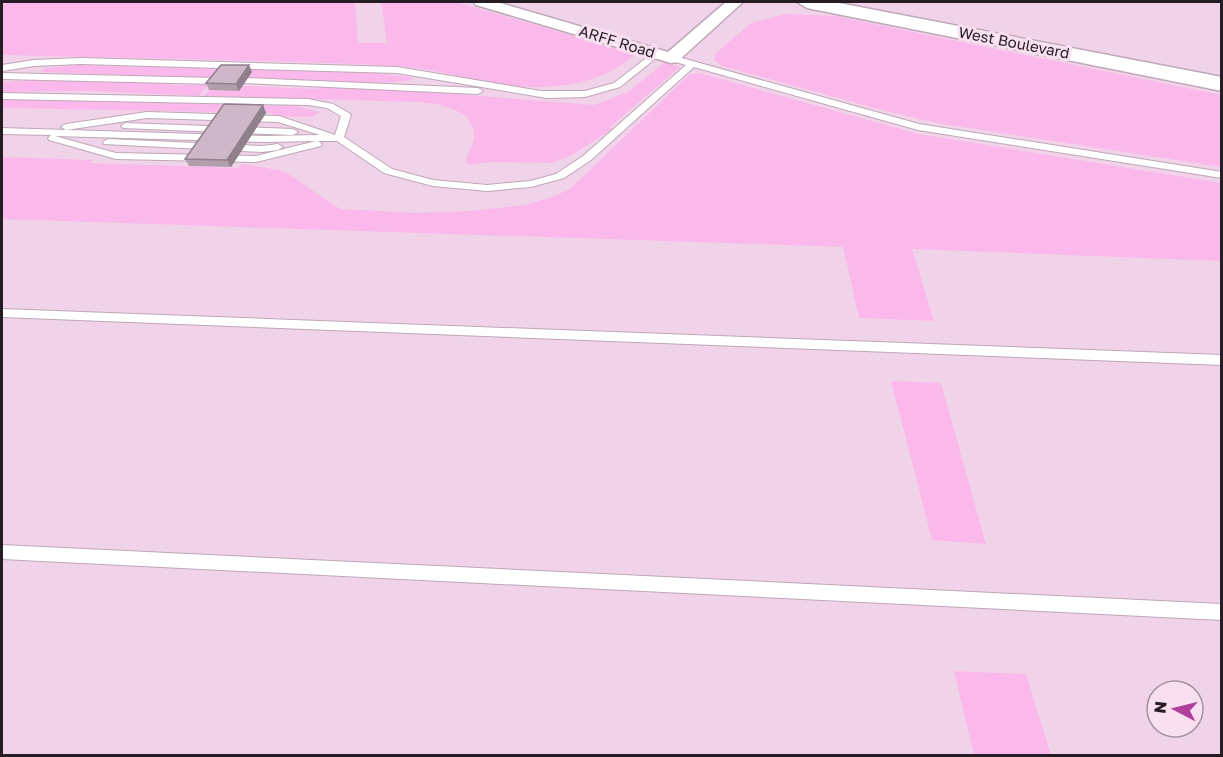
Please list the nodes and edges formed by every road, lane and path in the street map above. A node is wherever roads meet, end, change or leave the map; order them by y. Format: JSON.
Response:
{"nodes":[{"id":1,"x":482,"y":2,"type":"edge"},
{"id":2,"x":735,"y":2,"type":"edge"},
{"id":3,"x":807,"y":2,"type":"edge"},
{"id":4,"x":664,"y":56,"type":"junction"},
{"id":5,"x":692,"y":64,"type":"junction"},
{"id":6,"x":2,"y":68,"type":"edge"},
{"id":7,"x":2,"y":76,"type":"edge"},
{"id":8,"x":216,"y":81,"type":"edge"},
{"id":9,"x":246,"y":81,"type":"edge"},
{"id":10,"x":1221,"y":84,"type":"edge"},
{"id":11,"x":547,"y":95,"type":"junction"},
{"id":12,"x":2,"y":96,"type":"edge"},
{"id":13,"x":2,"y":131,"type":"edge"},
{"id":14,"x":31,"y":132,"type":"junction"},
{"id":15,"x":339,"y":138,"type":"junction"},
{"id":16,"x":1221,"y":175,"type":"edge"},
{"id":17,"x":2,"y":313,"type":"edge"},
{"id":18,"x":1221,"y":360,"type":"edge"},
{"id":19,"x":2,"y":552,"type":"edge"},
{"id":20,"x":1221,"y":612,"type":"edge"}],
"edges":[{"from":1,"to":4,"type":"street","name":"ARFF Road"},
{"from":2,"to":4,"type":"street","name":"ARFF Road"},
{"from":3,"to":10,"type":"street","name":"West Boulevard"},
{"from":4,"to":5,"type":"lane"},
{"from":4,"to":11,"type":"lane"},
{"from":5,"to":15,"type":"lane"},
{"from":5,"to":16,"type":"lane"},
{"from":6,"to":11,"type":"lane"},
{"from":7,"to":8,"type":"lane"},
{"from":9,"to":11,"type":"lane"},
{"from":12,"to":15,"type":"lane"},
{"from":13,"to":14,"type":"lane"},
{"from":14,"to":15,"type":"lane"},
{"from":14,"to":15,"type":"lane"},
{"from":14,"to":15,"type":"lane"},
{"from":17,"to":18,"type":"lane"},
{"from":19,"to":20,"type":"lane"}]}
